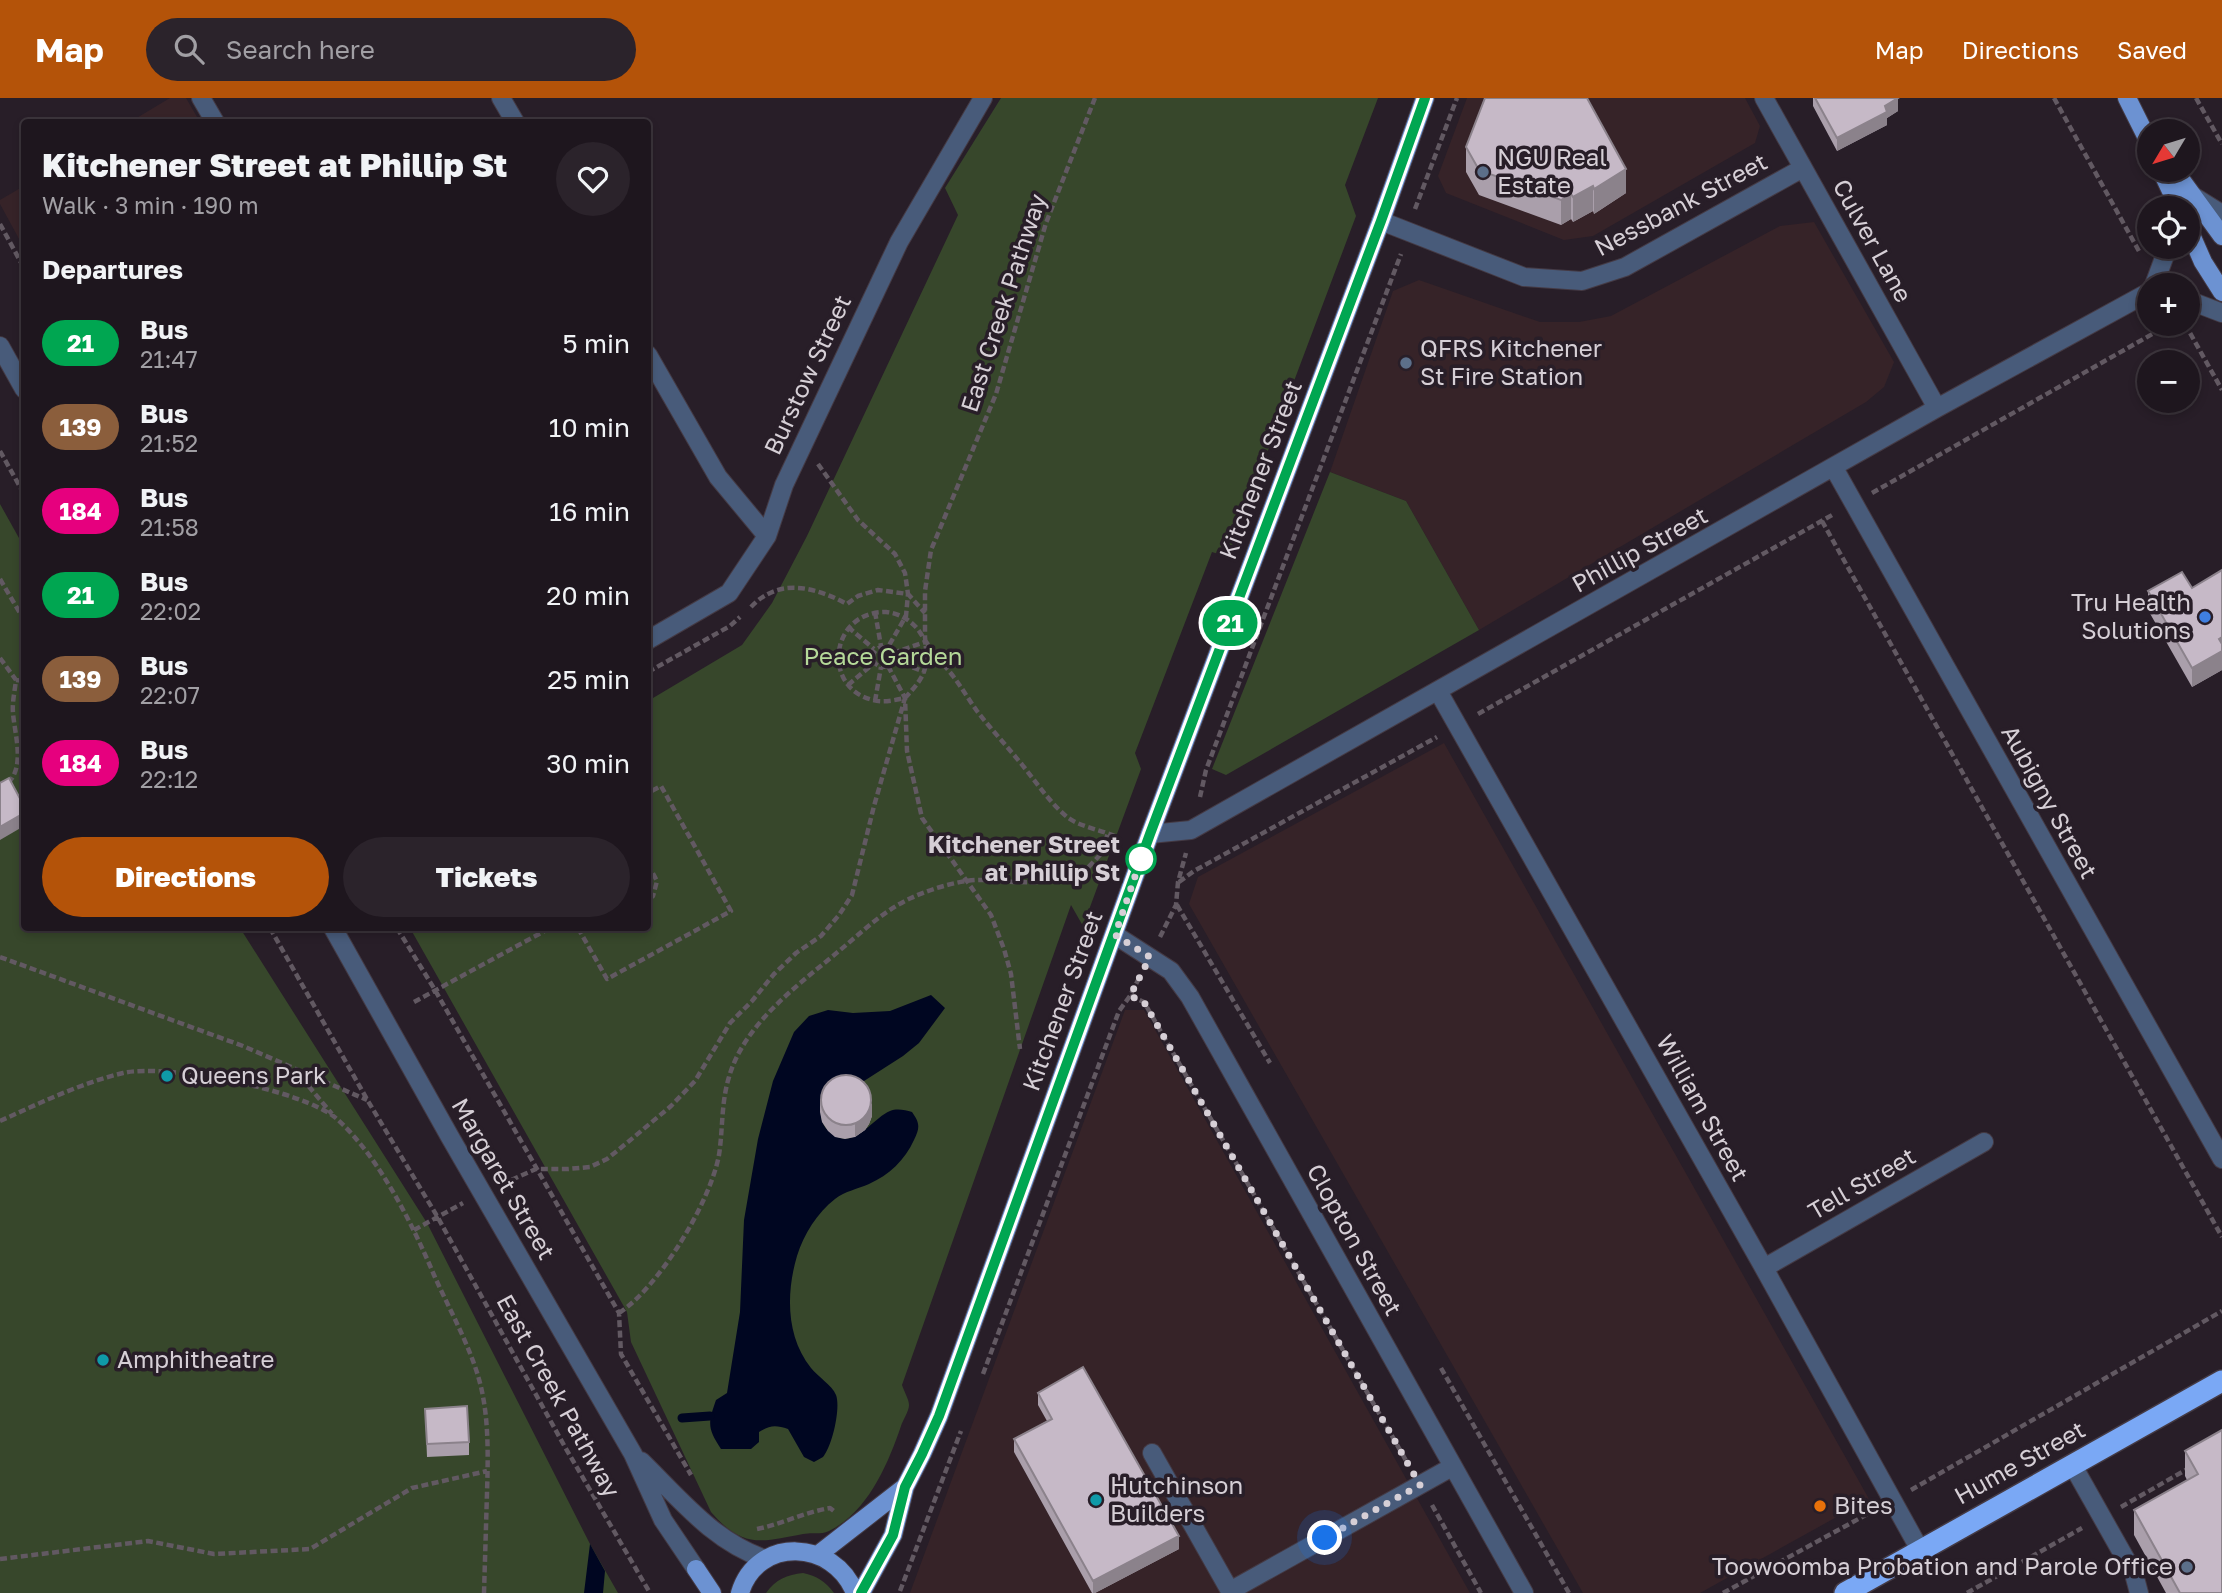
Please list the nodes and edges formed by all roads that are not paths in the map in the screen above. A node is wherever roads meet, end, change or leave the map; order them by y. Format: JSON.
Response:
{"nodes":[{"id":1,"x":201,"y":98,"type":"edge"},
{"id":2,"x":501,"y":98,"type":"edge"},
{"id":3,"x":983,"y":98,"type":"edge"},
{"id":4,"x":1425,"y":98,"type":"edge"},
{"id":5,"x":1764,"y":98,"type":"edge"},
{"id":6,"x":2127,"y":98,"type":"edge"},
{"id":7,"x":213,"y":119,"type":"edge"},
{"id":8,"x":513,"y":119,"type":"edge"},
{"id":9,"x":2138,"y":119,"type":"edge"},
{"id":10,"x":1803,"y":168,"type":"junction"},
{"id":11,"x":2200,"y":209,"type":"edge"},
{"id":12,"x":2222,"y":214,"type":"edge"},
{"id":13,"x":2200,"y":219,"type":"edge"},
{"id":14,"x":1381,"y":221,"type":"junction"},
{"id":15,"x":2222,"y":236,"type":"edge"},
{"id":16,"x":2200,"y":255,"type":"edge"},
{"id":17,"x":2222,"y":292,"type":"edge"},
{"id":18,"x":2137,"y":299,"type":"edge"},
{"id":19,"x":2200,"y":305,"type":"edge"},
{"id":20,"x":2222,"y":313,"type":"edge"},
{"id":21,"x":0,"y":346,"type":"edge"},
{"id":22,"x":651,"y":360,"type":"edge"},
{"id":23,"x":21,"y":384,"type":"edge"},
{"id":24,"x":1937,"y":408,"type":"junction"},
{"id":25,"x":1834,"y":468,"type":"junction"},
{"id":26,"x":767,"y":536,"type":"junction"},
{"id":27,"x":651,"y":637,"type":"edge"},
{"id":28,"x":1438,"y":691,"type":"junction"},
{"id":29,"x":1150,"y":834,"type":"junction"},
{"id":30,"x":335,"y":931,"type":"edge"},
{"id":31,"x":1115,"y":935,"type":"junction"},
{"id":32,"x":1984,"y":1142,"type":"dead end"},
{"id":33,"x":2222,"y":1159,"type":"edge"},
{"id":34,"x":1764,"y":1268,"type":"junction"},
{"id":35,"x":2222,"y":1381,"type":"edge"},
{"id":36,"x":1152,"y":1453,"type":"dead end"},
{"id":37,"x":633,"y":1454,"type":"junction"},
{"id":38,"x":2072,"y":1464,"type":"junction"},
{"id":39,"x":1452,"y":1466,"type":"junction"},
{"id":40,"x":905,"y":1487,"type":"junction"},
{"id":41,"x":1920,"y":1550,"type":"junction"},
{"id":42,"x":818,"y":1554,"type":"junction"},
{"id":43,"x":765,"y":1559,"type":"junction"},
{"id":44,"x":696,"y":1569,"type":"junction"},
{"id":45,"x":699,"y":1593,"type":"edge"},
{"id":46,"x":712,"y":1593,"type":"edge"},
{"id":47,"x":740,"y":1593,"type":"edge"},
{"id":48,"x":855,"y":1593,"type":"edge"},
{"id":49,"x":861,"y":1593,"type":"edge"},
{"id":50,"x":1524,"y":1593,"type":"edge"},
{"id":51,"x":1845,"y":1593,"type":"edge"},
{"id":52,"x":2139,"y":1593,"type":"edge"}],
"edges":[{"from":1,"to":7,"type":"street"},
{"from":2,"to":8,"type":"street"},
{"from":3,"to":26,"type":"street","name":"Burstow Street"},
{"from":4,"to":14,"type":"main road","name":"Kitchener Street"},
{"from":5,"to":10,"type":"street","name":"Culver Lane"},
{"from":6,"to":9,"type":"main road"},
{"from":10,"to":14,"type":"street","name":"Nessbank Street"},
{"from":10,"to":24,"type":"street","name":"Culver Lane"},
{"from":11,"to":12,"type":"street"},
{"from":13,"to":15,"type":"main road"},
{"from":14,"to":29,"type":"main road","name":"Kitchener Street"},
{"from":16,"to":17,"type":"main road"},
{"from":18,"to":24,"type":"street","name":"Phillip Street"},
{"from":19,"to":20,"type":"street"},
{"from":21,"to":23,"type":"street"},
{"from":22,"to":26,"type":"street"},
{"from":24,"to":25,"type":"street","name":"Phillip Street"},
{"from":25,"to":28,"type":"street","name":"Phillip Street"},
{"from":25,"to":33,"type":"street","name":"Aubigny Street"},
{"from":26,"to":27,"type":"street","name":"Burstow Street"},
{"from":28,"to":29,"type":"street","name":"Phillip Street"},
{"from":28,"to":34,"type":"street","name":"William Street"},
{"from":29,"to":31,"type":"main road","name":"Kitchener Street"},
{"from":30,"to":37,"type":"street","name":"Margaret Street"},
{"from":31,"to":39,"type":"street","name":"Clopton Street"},
{"from":31,"to":40,"type":"main road","name":"Kitchener Street"},
{"from":32,"to":34,"type":"street","name":"Tell Street"},
{"from":34,"to":41,"type":"street","name":"William Street"},
{"from":35,"to":38,"type":"highway","name":"Hume Street"},
{"from":36,"to":39,"type":"street"},
{"from":37,"to":43,"type":"street","name":"Margaret Street"},
{"from":37,"to":44,"type":"street","name":"Margaret Street"},
{"from":38,"to":41,"type":"highway","name":"Hume Street"},
{"from":38,"to":52,"type":"street"},
{"from":39,"to":50,"type":"street","name":"Clopton Street"},
{"from":40,"to":42,"type":"main road","name":"Kitchener Street"},
{"from":40,"to":49,"type":"main road","name":"Kitchener Street"},
{"from":41,"to":51,"type":"highway","name":"Hume Street"},
{"from":42,"to":43,"type":"main road"},
{"from":42,"to":48,"type":"main road"},
{"from":43,"to":47,"type":"main road"},
{"from":44,"to":45,"type":"main road"},
{"from":44,"to":46,"type":"main road"}]}
